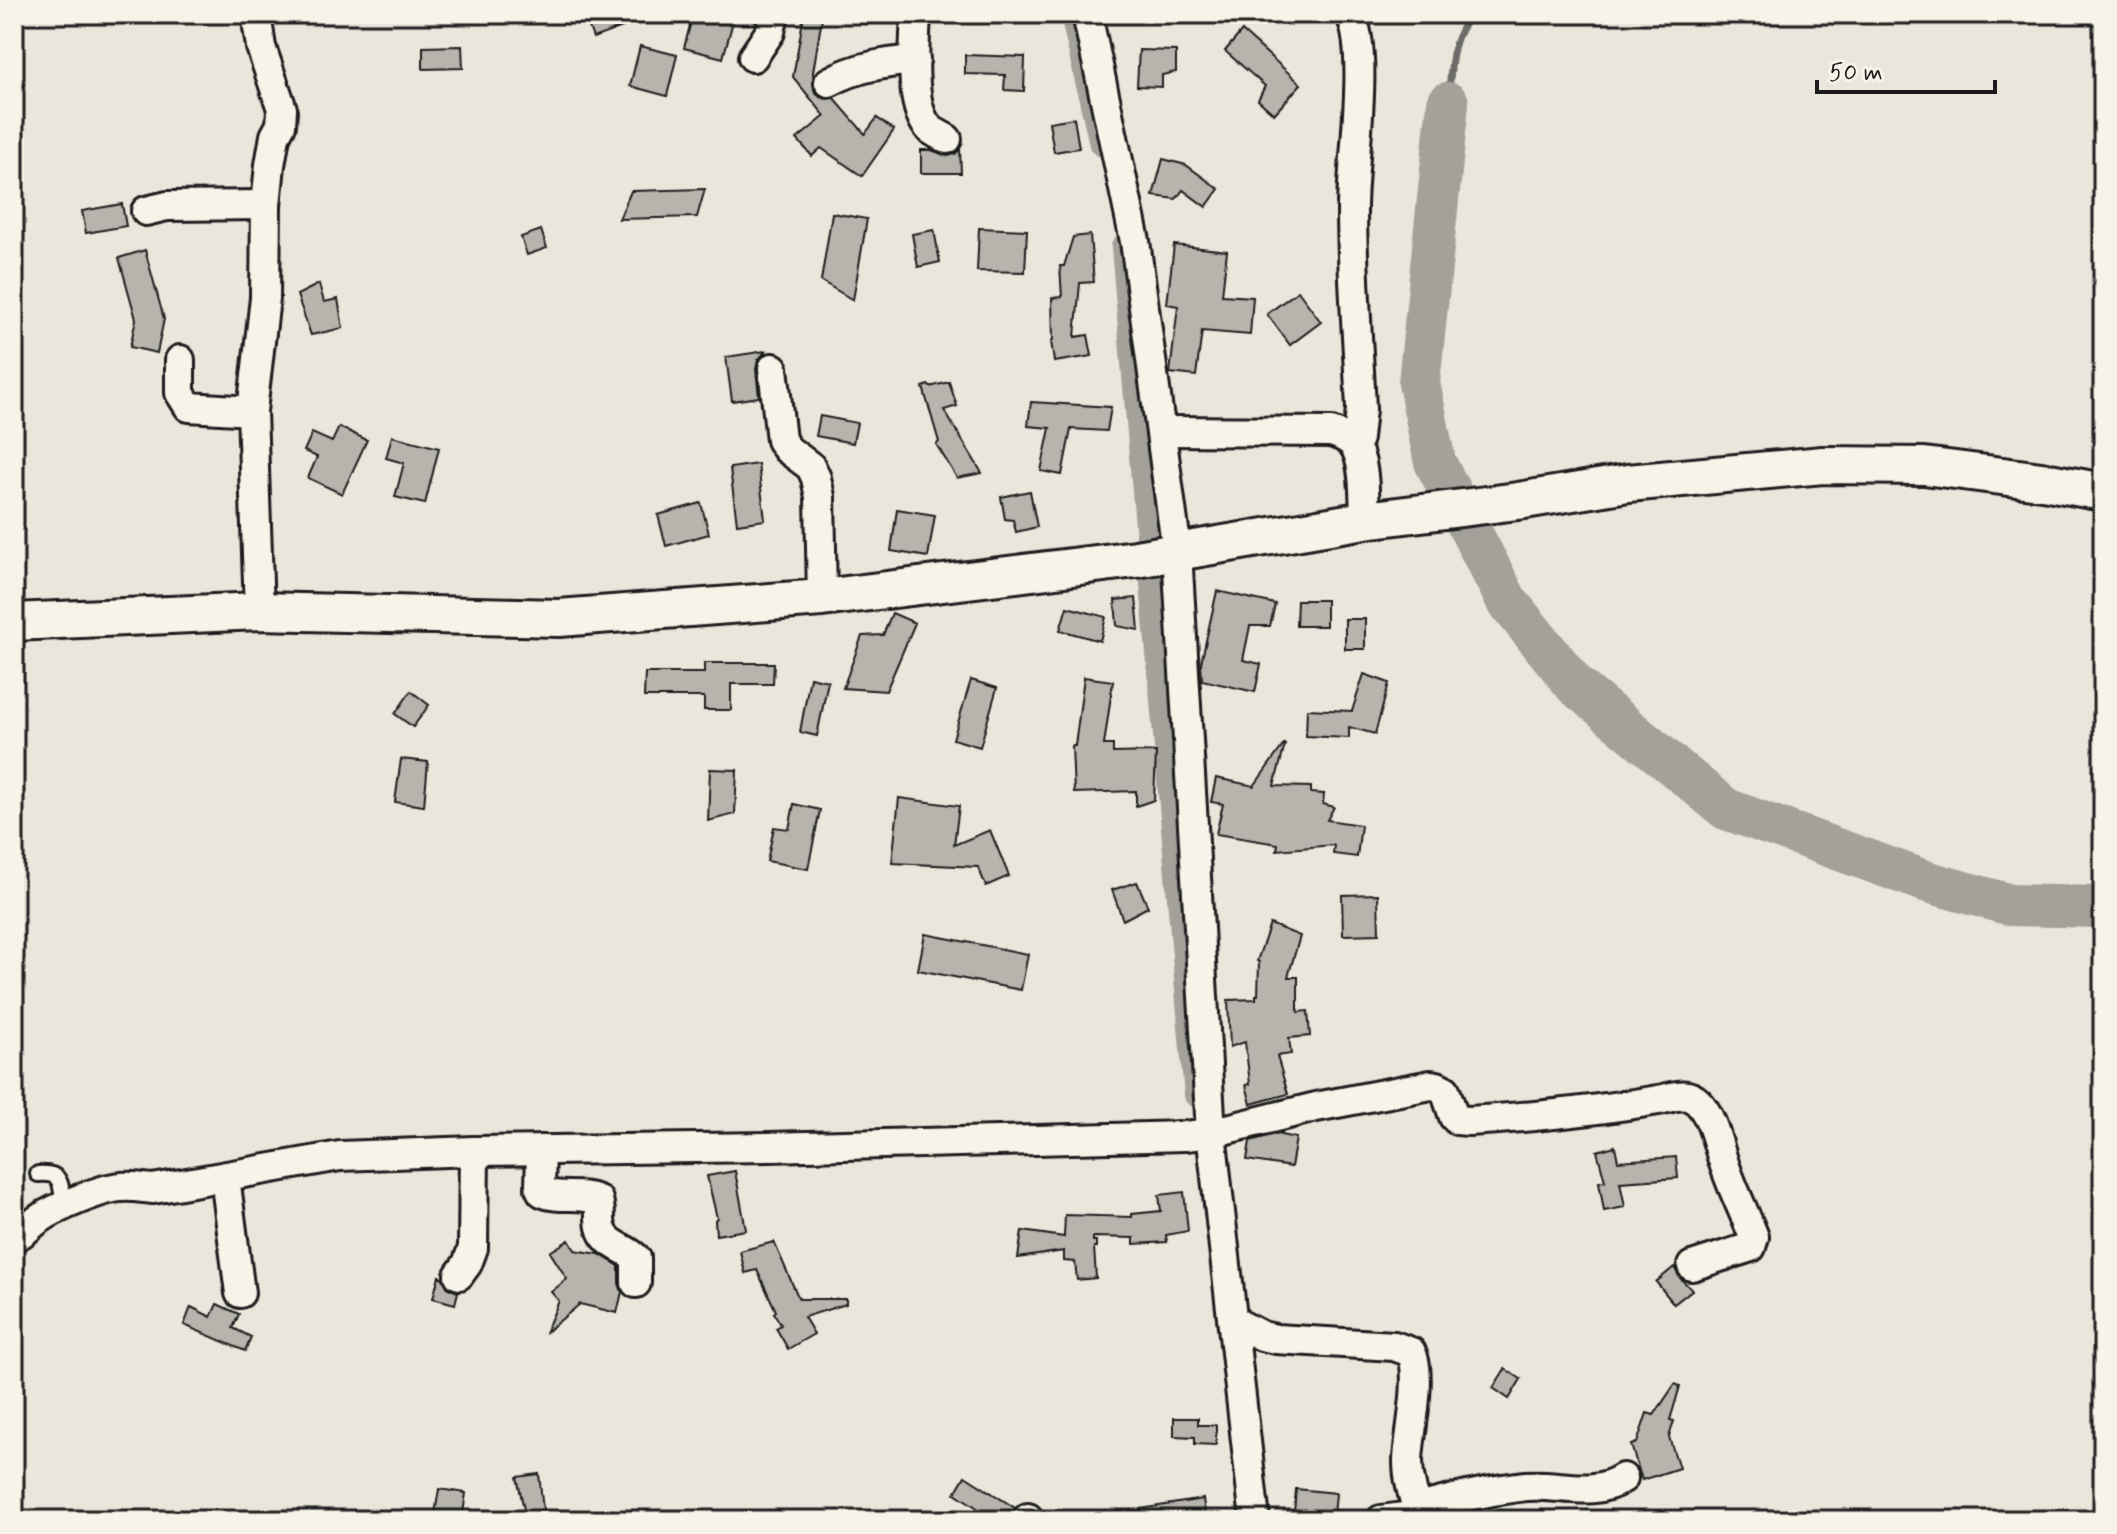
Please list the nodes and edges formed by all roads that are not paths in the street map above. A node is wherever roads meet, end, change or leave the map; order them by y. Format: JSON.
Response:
{"nodes":[{"id":1,"x":256,"y":14,"type":"edge"},
{"id":2,"x":774,"y":14,"type":"edge"},
{"id":3,"x":916,"y":14,"type":"edge"},
{"id":4,"x":1087,"y":14,"type":"edge"},
{"id":5,"x":1350,"y":14,"type":"edge"},
{"id":6,"x":753,"y":57,"type":"dead end"},
{"id":7,"x":915,"y":60,"type":"junction"},
{"id":8,"x":829,"y":82,"type":"dead end"},
{"id":9,"x":947,"y":139,"type":"dead end"},
{"id":10,"x":266,"y":205,"type":"junction"},
{"id":11,"x":146,"y":211,"type":"dead end"},
{"id":12,"x":180,"y":360,"type":"dead end"},
{"id":13,"x":773,"y":368,"type":"dead end"},
{"id":14,"x":252,"y":411,"type":"junction"},
{"id":15,"x":1162,"y":431,"type":"junction"},
{"id":16,"x":1355,"y":446,"type":"junction"},
{"id":17,"x":2103,"y":492,"type":"edge"},
{"id":18,"x":1365,"y":520,"type":"junction"},
{"id":19,"x":1161,"y":554,"type":"junction"},
{"id":20,"x":822,"y":598,"type":"junction"},
{"id":21,"x":259,"y":611,"type":"junction"},
{"id":22,"x":14,"y":622,"type":"edge"},
{"id":23,"x":1198,"y":1135,"type":"junction"},
{"id":24,"x":541,"y":1150,"type":"junction"},
{"id":25,"x":474,"y":1151,"type":"junction"},
{"id":26,"x":38,"y":1174,"type":"dead end"},
{"id":27,"x":225,"y":1177,"type":"junction"},
{"id":28,"x":64,"y":1206,"type":"junction"},
{"id":29,"x":14,"y":1237,"type":"edge"},
{"id":30,"x":1692,"y":1266,"type":"dead end"},
{"id":31,"x":459,"y":1275,"type":"dead end"},
{"id":32,"x":636,"y":1283,"type":"dead end"},
{"id":33,"x":240,"y":1293,"type":"dead end"},
{"id":34,"x":1233,"y":1321,"type":"junction"},
{"id":35,"x":1623,"y":1478,"type":"dead end"},
{"id":36,"x":1416,"y":1509,"type":"junction"},
{"id":37,"x":1255,"y":1520,"type":"edge"},
{"id":38,"x":1381,"y":1520,"type":"edge"}],
"edges":[{"from":1,"to":10,"type":"street"},
{"from":2,"to":6,"type":"street"},
{"from":3,"to":7,"type":"street"},
{"from":4,"to":15,"type":"street"},
{"from":5,"to":16,"type":"street"},
{"from":7,"to":8,"type":"street"},
{"from":7,"to":9,"type":"street"},
{"from":10,"to":11,"type":"street"},
{"from":10,"to":14,"type":"street"},
{"from":12,"to":14,"type":"street"},
{"from":13,"to":20,"type":"street"},
{"from":14,"to":21,"type":"street"},
{"from":15,"to":16,"type":"street"},
{"from":15,"to":19,"type":"street"},
{"from":16,"to":18,"type":"street"},
{"from":17,"to":18,"type":"street"},
{"from":18,"to":19,"type":"street"},
{"from":19,"to":20,"type":"street"},
{"from":19,"to":23,"type":"street"},
{"from":20,"to":21,"type":"street"},
{"from":21,"to":22,"type":"street"},
{"from":23,"to":24,"type":"street"},
{"from":23,"to":30,"type":"street"},
{"from":23,"to":34,"type":"street"},
{"from":24,"to":25,"type":"street"},
{"from":24,"to":32,"type":"street"},
{"from":25,"to":27,"type":"street"},
{"from":25,"to":31,"type":"street"},
{"from":26,"to":28,"type":"lane"},
{"from":27,"to":28,"type":"street"},
{"from":27,"to":33,"type":"street"},
{"from":28,"to":29,"type":"street"},
{"from":34,"to":36,"type":"street"},
{"from":34,"to":37,"type":"street"},
{"from":35,"to":36,"type":"street"},
{"from":36,"to":38,"type":"street"}]}
